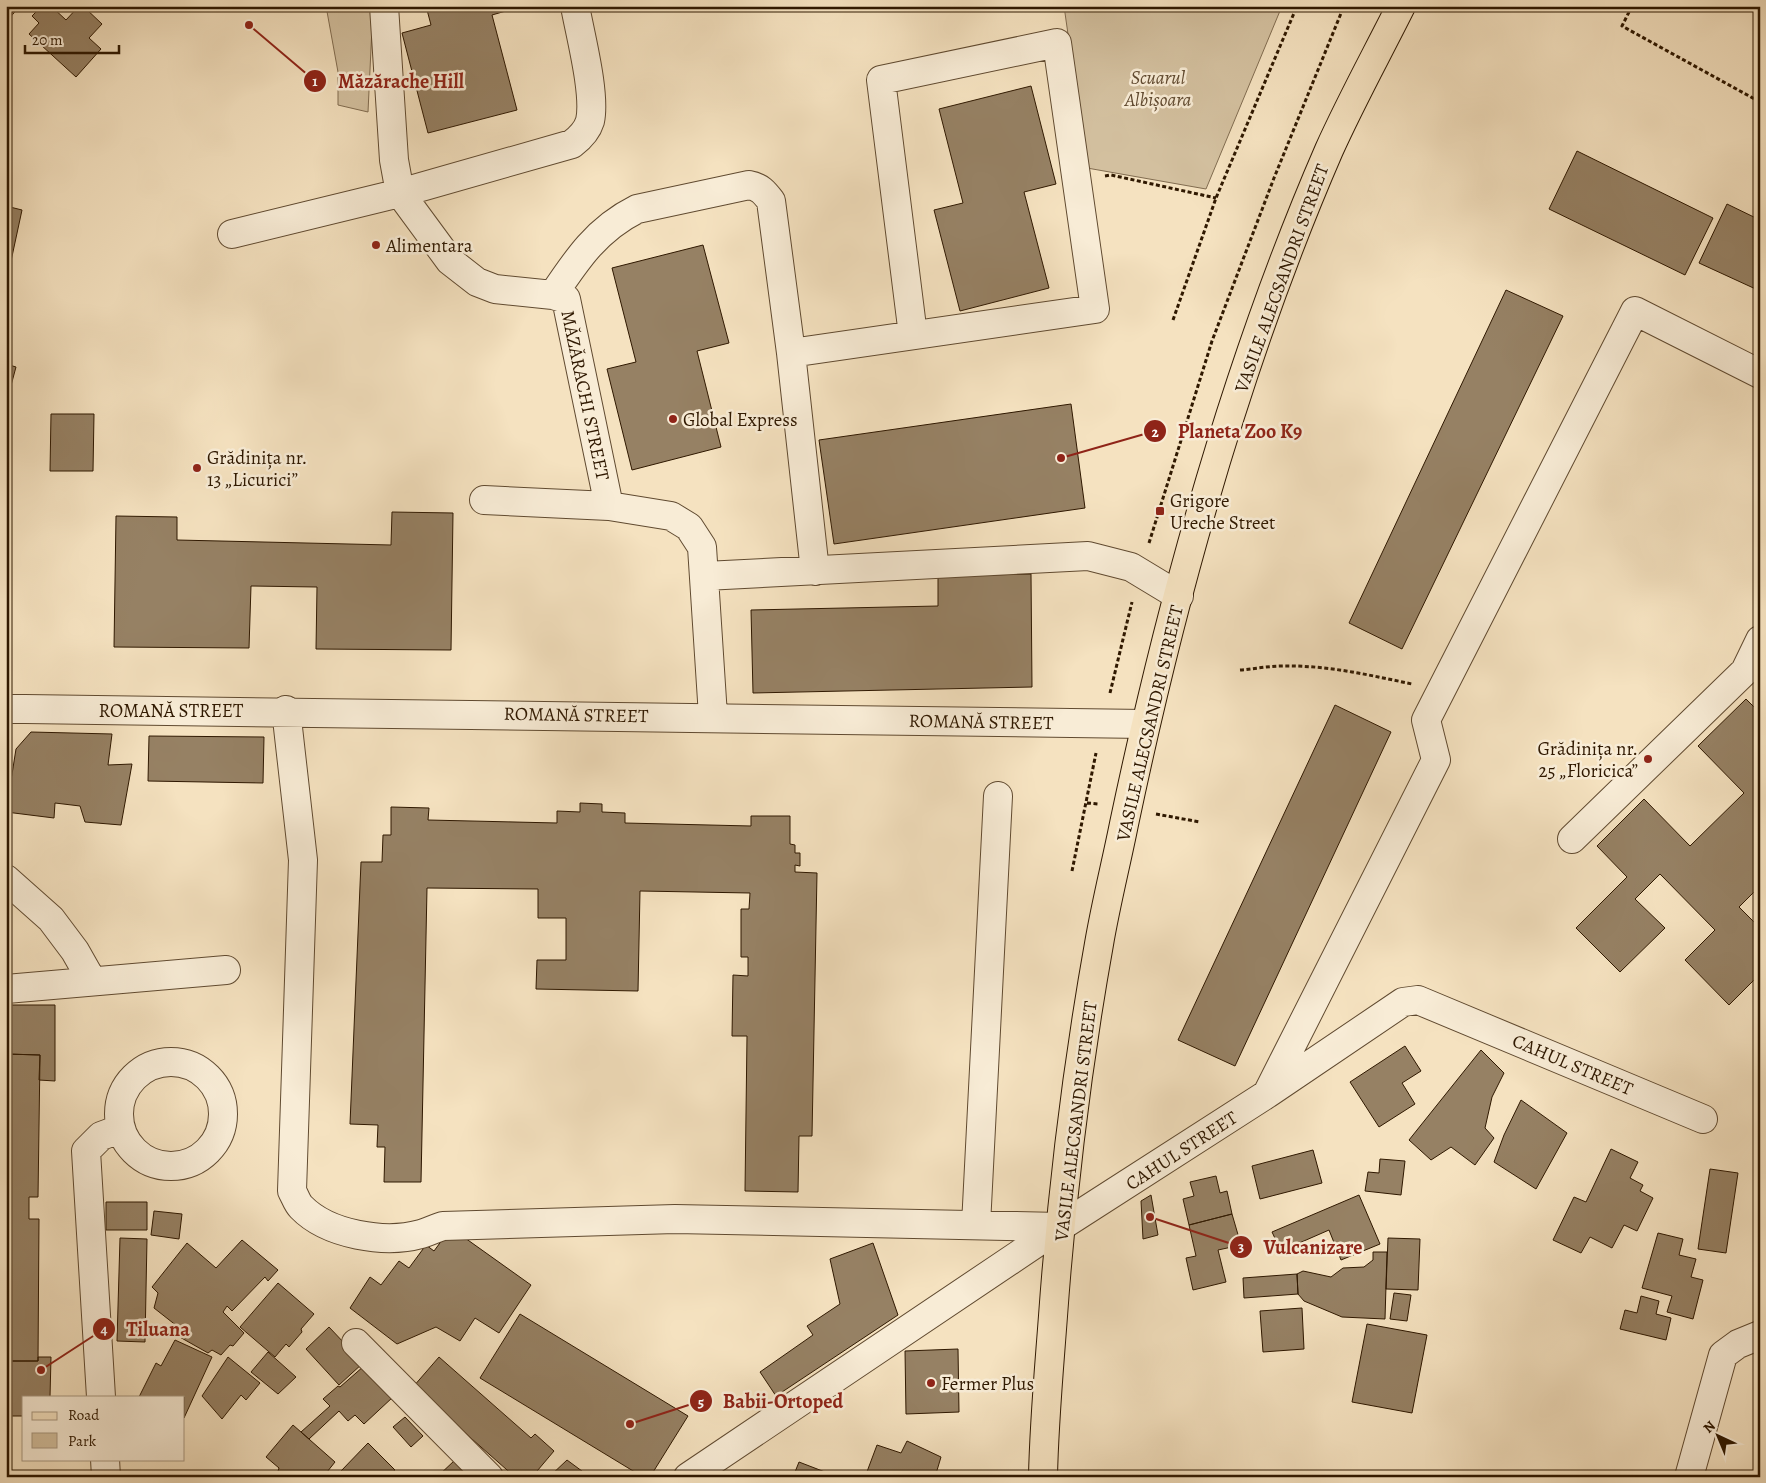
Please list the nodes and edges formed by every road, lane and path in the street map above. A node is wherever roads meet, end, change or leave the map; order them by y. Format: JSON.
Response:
{"nodes":[{"id":1,"x":384,"y":6,"type":"edge"},
{"id":2,"x":575,"y":6,"type":"edge"},
{"id":3,"x":1297,"y":6,"type":"edge"},
{"id":4,"x":1401,"y":6,"type":"edge"},
{"id":5,"x":1632,"y":6,"type":"edge"},
{"id":6,"x":1760,"y":102,"type":"edge"},
{"id":7,"x":1077,"y":180,"type":"junction"},
{"id":8,"x":400,"y":193,"type":"junction"},
{"id":9,"x":1216,"y":198,"type":"junction"},
{"id":10,"x":232,"y":234,"type":"dead end"},
{"id":11,"x":553,"y":295,"type":"junction"},
{"id":12,"x":1173,"y":320,"type":"dead end"},
{"id":13,"x":913,"y":335,"type":"junction"},
{"id":14,"x":791,"y":353,"type":"junction"},
{"id":15,"x":1760,"y":374,"type":"edge"},
{"id":16,"x":484,"y":500,"type":"dead end"},
{"id":17,"x":609,"y":506,"type":"junction"},
{"id":18,"x":815,"y":570,"type":"junction"},
{"id":19,"x":705,"y":576,"type":"junction"},
{"id":20,"x":1179,"y":596,"type":"junction"},
{"id":21,"x":1760,"y":640,"type":"edge"},
{"id":22,"x":1240,"y":670,"type":"dead end"},
{"id":23,"x":1439,"y":694,"type":"junction"},
{"id":24,"x":6,"y":709,"type":"edge"},
{"id":25,"x":286,"y":710,"type":"junction"},
{"id":26,"x":713,"y":716,"type":"junction"},
{"id":27,"x":1145,"y":724,"type":"junction"},
{"id":28,"x":998,"y":796,"type":"dead end"},
{"id":29,"x":1572,"y":839,"type":"dead end"},
{"id":30,"x":6,"y":878,"type":"edge"},
{"id":31,"x":226,"y":970,"type":"dead end"},
{"id":32,"x":92,"y":982,"type":"junction"},
{"id":33,"x":6,"y":989,"type":"edge"},
{"id":34,"x":1267,"y":1094,"type":"junction"},
{"id":35,"x":1703,"y":1119,"type":"dead end"},
{"id":36,"x":120,"y":1129,"type":"dead end"},
{"id":37,"x":976,"y":1225,"type":"junction"},
{"id":38,"x":1060,"y":1227,"type":"junction"},
{"id":39,"x":1760,"y":1335,"type":"edge"},
{"id":40,"x":356,"y":1343,"type":"dead end"},
{"id":41,"x":102,"y":1396,"type":"edge"},
{"id":42,"x":105,"y":1460,"type":"edge"},
{"id":43,"x":106,"y":1477,"type":"edge"},
{"id":44,"x":489,"y":1477,"type":"edge"},
{"id":45,"x":688,"y":1477,"type":"edge"},
{"id":46,"x":1043,"y":1477,"type":"edge"},
{"id":47,"x":1689,"y":1477,"type":"edge"}],
"edges":[{"from":1,"to":8,"type":"street"},
{"from":2,"to":8,"type":"street"},
{"from":3,"to":9,"type":"path"},
{"from":4,"to":20,"type":"main road","name":"VASILE ALECSANDRI STREET"},
{"from":5,"to":6,"type":"path"},
{"from":7,"to":9,"type":"path"},
{"from":7,"to":13,"type":"street"},
{"from":7,"to":13,"type":"street"},
{"from":8,"to":10,"type":"street"},
{"from":8,"to":11,"type":"street","name":"MĂZĂRACHI STREET"},
{"from":9,"to":12,"type":"path"},
{"from":11,"to":14,"type":"street"},
{"from":11,"to":17,"type":"street","name":"MĂZĂRACHI STREET"},
{"from":13,"to":14,"type":"street"},
{"from":14,"to":18,"type":"street"},
{"from":15,"to":23,"type":"street"},
{"from":16,"to":17,"type":"street"},
{"from":17,"to":19,"type":"street","name":"MĂZĂRACHI STREET"},
{"from":18,"to":19,"type":"street"},
{"from":18,"to":20,"type":"street"},
{"from":19,"to":26,"type":"street","name":"MĂZĂRACHI STREET"},
{"from":20,"to":27,"type":"main road","name":"VASILE ALECSANDRI STREET"},
{"from":21,"to":29,"type":"street"},
{"from":22,"to":23,"type":"path"},
{"from":23,"to":34,"type":"street"},
{"from":24,"to":25,"type":"street","name":"ROMANĂ STREET"},
{"from":25,"to":26,"type":"street","name":"ROMANĂ STREET"},
{"from":25,"to":37,"type":"street"},
{"from":26,"to":27,"type":"street","name":"ROMANĂ STREET"},
{"from":27,"to":38,"type":"main road","name":"VASILE ALECSANDRI STREET"},
{"from":28,"to":37,"type":"street"},
{"from":30,"to":32,"type":"street"},
{"from":31,"to":32,"type":"street"},
{"from":32,"to":33,"type":"street"},
{"from":34,"to":35,"type":"street","name":"CAHUL STREET"},
{"from":34,"to":38,"type":"street","name":"CAHUL STREET"},
{"from":36,"to":41,"type":"street"},
{"from":37,"to":38,"type":"street"},
{"from":38,"to":45,"type":"street","name":"CAHUL STREET"},
{"from":38,"to":46,"type":"main road","name":"VASILE ALECSANDRI STREET"},
{"from":39,"to":47,"type":"street"},
{"from":40,"to":44,"type":"street"},
{"from":42,"to":43,"type":"street"}]}
